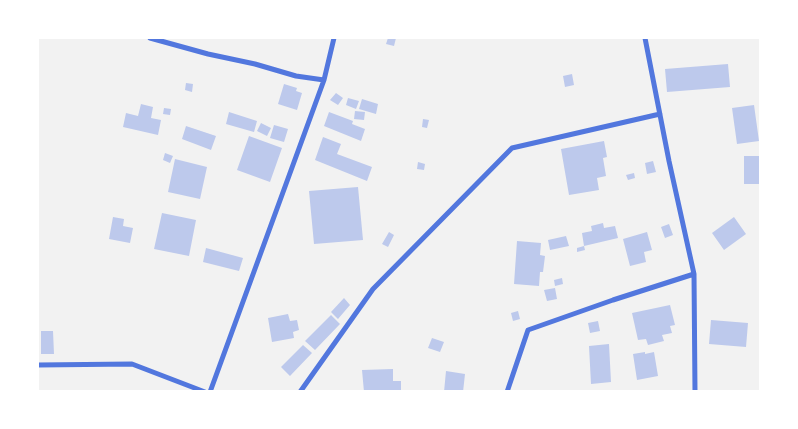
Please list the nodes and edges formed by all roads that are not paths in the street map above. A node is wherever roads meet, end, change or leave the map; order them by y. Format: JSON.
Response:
{"nodes":[{"id":1,"x":150,"y":38,"type":"edge"},
{"id":2,"x":334,"y":38,"type":"edge"},
{"id":3,"x":645,"y":38,"type":"edge"},
{"id":4,"x":324,"y":80,"type":"junction"},
{"id":5,"x":660,"y":114,"type":"junction"},
{"id":6,"x":694,"y":274,"type":"junction"},
{"id":7,"x":38,"y":365,"type":"edge"},
{"id":8,"x":205,"y":392,"type":"edge"},
{"id":9,"x":210,"y":392,"type":"edge"},
{"id":10,"x":300,"y":392,"type":"edge"},
{"id":11,"x":507,"y":392,"type":"edge"},
{"id":12,"x":696,"y":392,"type":"edge"}],
"edges":[{"from":1,"to":4,"type":"street"},
{"from":2,"to":4,"type":"street"},
{"from":3,"to":5,"type":"street"},
{"from":4,"to":9,"type":"street"},
{"from":5,"to":6,"type":"street"},
{"from":5,"to":10,"type":"street"},
{"from":6,"to":11,"type":"street"},
{"from":6,"to":12,"type":"street"},
{"from":7,"to":8,"type":"street"}]}
